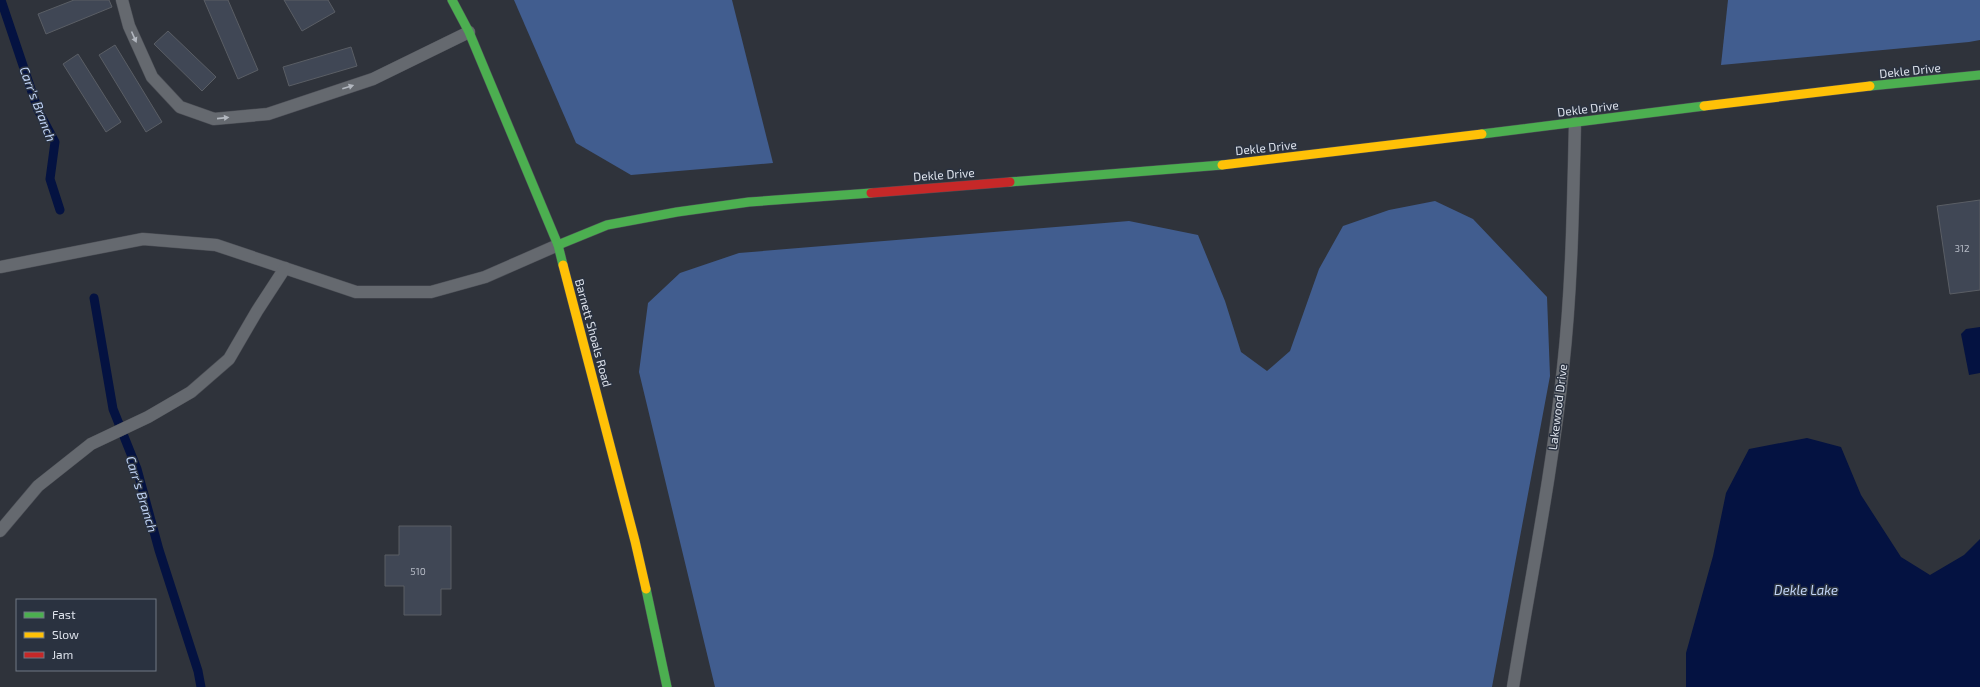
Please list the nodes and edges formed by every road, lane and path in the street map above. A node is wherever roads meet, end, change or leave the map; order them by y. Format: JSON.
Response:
{"nodes":[{"id":1,"x":122,"y":0,"type":"edge"},
{"id":2,"x":452,"y":0,"type":"edge"},
{"id":3,"x":468,"y":32,"type":"junction"},
{"id":4,"x":1980,"y":75,"type":"edge"},
{"id":5,"x":1575,"y":123,"type":"junction"},
{"id":6,"x":558,"y":244,"type":"junction"},
{"id":7,"x":0,"y":267,"type":"edge"},
{"id":8,"x":285,"y":268,"type":"junction"},
{"id":9,"x":0,"y":531,"type":"edge"},
{"id":10,"x":667,"y":687,"type":"edge"},
{"id":11,"x":1513,"y":687,"type":"edge"}],
"edges":[{"from":1,"to":3,"type":"lane","one_way":true},
{"from":2,"to":3,"type":"street","name":"Barnett Shoals Road"},
{"from":3,"to":6,"type":"street","name":"Barnett Shoals Road"},
{"from":4,"to":5,"type":"street","name":"Dekle Drive"},
{"from":5,"to":6,"type":"street","name":"Dekle Drive"},
{"from":5,"to":11,"type":"lane","name":"Lakewood Drive"},
{"from":6,"to":8,"type":"lane"},
{"from":6,"to":10,"type":"street","name":"Barnett Shoals Road"},
{"from":7,"to":8,"type":"lane"},
{"from":8,"to":9,"type":"lane"}]}
